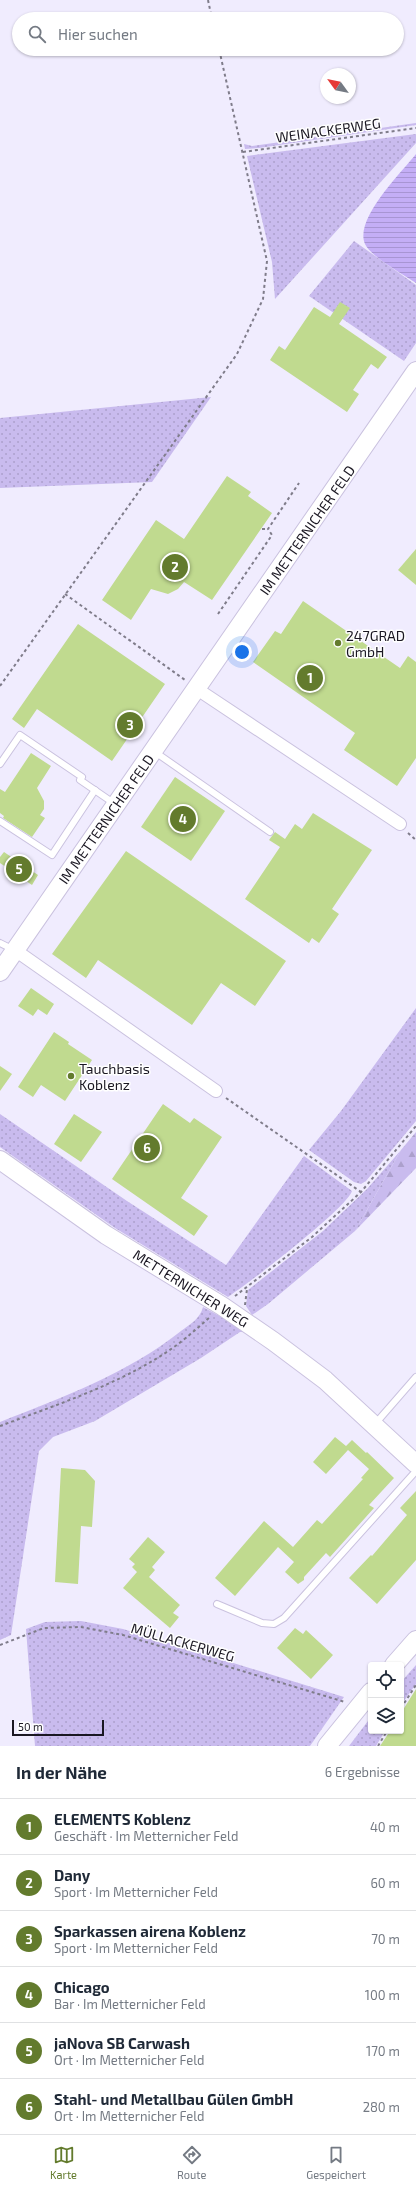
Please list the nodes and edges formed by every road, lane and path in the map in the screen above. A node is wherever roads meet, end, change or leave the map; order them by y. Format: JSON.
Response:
{"nodes":[{"id":1,"x":208,"y":0,"type":"edge"},
{"id":2,"x":211,"y":12,"type":"edge"},
{"id":3,"x":221,"y":56,"type":"edge"},
{"id":4,"x":416,"y":128,"type":"edge"},
{"id":5,"x":243,"y":152,"type":"junction"},
{"id":6,"x":416,"y":371,"type":"edge"},
{"id":7,"x":299,"y":482,"type":"dead end"},
{"id":8,"x":262,"y":529,"type":"dead end"},
{"id":9,"x":268,"y":529,"type":"junction"},
{"id":10,"x":65,"y":594,"type":"junction"},
{"id":11,"x":218,"y":614,"type":"dead end"},
{"id":12,"x":0,"y":686,"type":"edge"},
{"id":13,"x":197,"y":689,"type":"junction"},
{"id":14,"x":153,"y":751,"type":"junction"},
{"id":15,"x":0,"y":764,"type":"edge"},
{"id":16,"x":95,"y":790,"type":"junction"},
{"id":17,"x":116,"y":804,"type":"junction"},
{"id":18,"x":0,"y":821,"type":"edge"},
{"id":19,"x":400,"y":824,"type":"dead end"},
{"id":20,"x":270,"y":832,"type":"dead end"},
{"id":21,"x":8,"y":947,"type":"edge"},
{"id":22,"x":0,"y":972,"type":"edge"},
{"id":23,"x":216,"y":1091,"type":"joint"},
{"id":24,"x":416,"y":1126,"type":"edge"},
{"id":25,"x":0,"y":1160,"type":"edge"},
{"id":26,"x":361,"y":1192,"type":"junction"},
{"id":27,"x":222,"y":1306,"type":"junction"},
{"id":28,"x":416,"y":1377,"type":"edge"},
{"id":29,"x":374,"y":1425,"type":"junction"},
{"id":30,"x":0,"y":1426,"type":"edge"},
{"id":31,"x":416,"y":1464,"type":"edge"},
{"id":32,"x":416,"y":1471,"type":"edge"},
{"id":33,"x":217,"y":1604,"type":"dead end"},
{"id":34,"x":416,"y":1640,"type":"edge"},
{"id":35,"x":0,"y":1645,"type":"edge"},
{"id":36,"x":397,"y":1662,"type":"edge"},
{"id":37,"x":416,"y":1685,"type":"edge"},
{"id":38,"x":368,"y":1695,"type":"edge"},
{"id":39,"x":404,"y":1703,"type":"edge"},
{"id":40,"x":356,"y":1709,"type":"junction"},
{"id":41,"x":385,"y":1734,"type":"edge"},
{"id":42,"x":327,"y":1746,"type":"edge"},
{"id":43,"x":378,"y":1746,"type":"edge"}],
"edges":[{"from":1,"to":2,"type":"path"},
{"from":3,"to":5,"type":"path"},
{"from":4,"to":5,"type":"path","name":"WEINACKERWEG"},
{"from":5,"to":10,"type":"path"},
{"from":6,"to":13,"type":"street","name":"IM METTERNICHER FELD"},
{"from":7,"to":9,"type":"path"},
{"from":8,"to":9,"type":"path"},
{"from":9,"to":11,"type":"path"},
{"from":10,"to":12,"type":"path"},
{"from":10,"to":13,"type":"path"},
{"from":13,"to":14,"type":"street","name":"IM METTERNICHER FELD"},
{"from":13,"to":19,"type":"street"},
{"from":14,"to":17,"type":"street","name":"IM METTERNICHER FELD"},
{"from":14,"to":20,"type":"lane"},
{"from":15,"to":16,"type":"lane"},
{"from":16,"to":17,"type":"lane"},
{"from":16,"to":18,"type":"lane"},
{"from":17,"to":21,"type":"street","name":"IM METTERNICHER FELD"},
{"from":21,"to":22,"type":"street","name":"IM METTERNICHER FELD"},
{"from":21,"to":23,"type":"street"},
{"from":23,"to":26,"type":"path"},
{"from":24,"to":26,"type":"path"},
{"from":25,"to":27,"type":"street","name":"METTERNICHER WEG"},
{"from":26,"to":27,"type":"path"},
{"from":27,"to":29,"type":"street","name":"METTERNICHER WEG"},
{"from":27,"to":30,"type":"path"},
{"from":28,"to":29,"type":"lane"},
{"from":29,"to":31,"type":"street","name":"METTERNICHER WEG"},
{"from":32,"to":33,"type":"lane"},
{"from":34,"to":36,"type":"street"},
{"from":35,"to":40,"type":"path","name":"MÜLLACKERWEG"},
{"from":37,"to":39,"type":"path"},
{"from":38,"to":40,"type":"street"},
{"from":40,"to":42,"type":"street"},
{"from":41,"to":43,"type":"path"}]}
